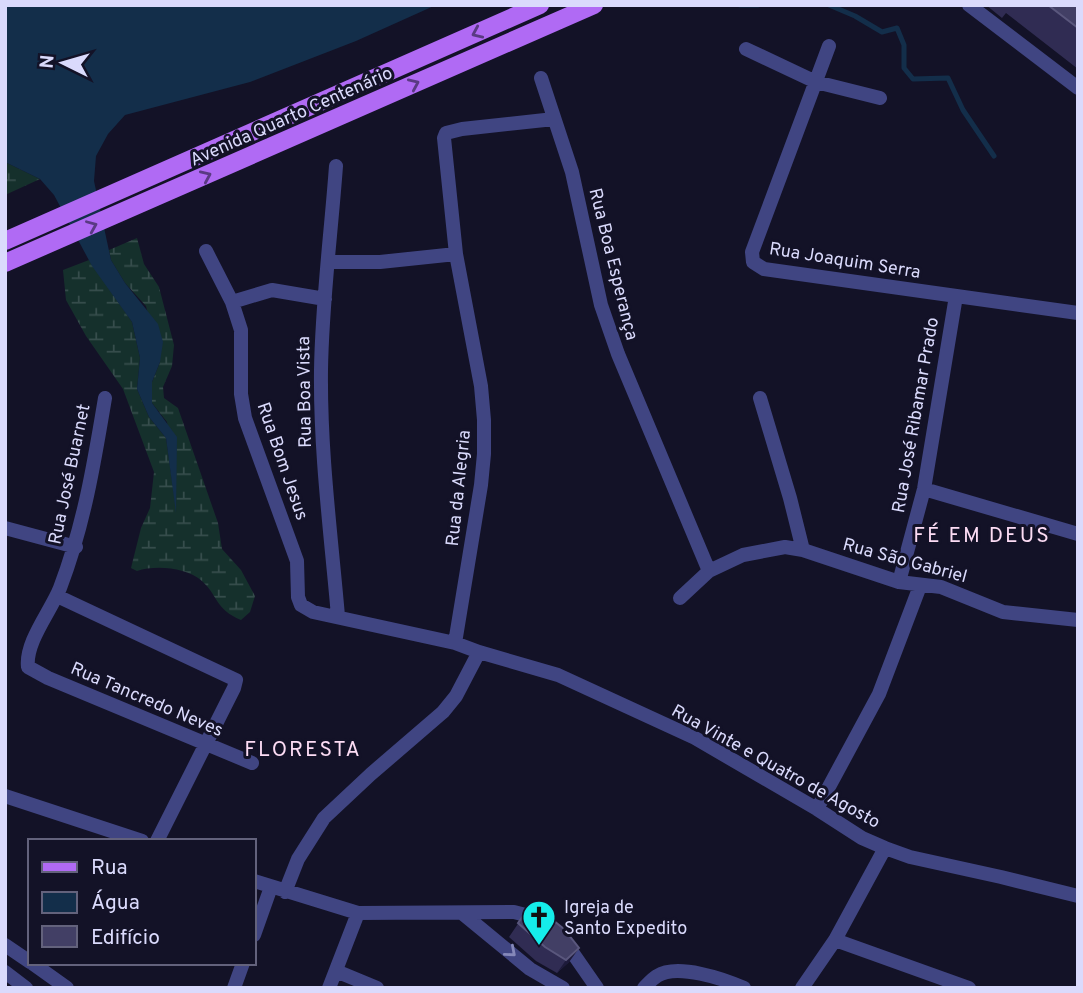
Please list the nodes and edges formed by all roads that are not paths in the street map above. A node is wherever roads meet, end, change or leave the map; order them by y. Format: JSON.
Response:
{"nodes":[{"id":1,"x":540,"y":5,"type":"edge"},
{"id":2,"x":593,"y":5,"type":"edge"},
{"id":3,"x":969,"y":5,"type":"edge"},
{"id":4,"x":829,"y":46,"type":"dead end"},
{"id":5,"x":746,"y":49,"type":"dead end"},
{"id":6,"x":541,"y":79,"type":"dead end"},
{"id":7,"x":816,"y":82,"type":"junction"},
{"id":8,"x":1078,"y":88,"type":"edge"},
{"id":9,"x":880,"y":98,"type":"dead end"},
{"id":10,"x":554,"y":119,"type":"junction"},
{"id":11,"x":336,"y":166,"type":"dead end"},
{"id":12,"x":5,"y":241,"type":"edge"},
{"id":13,"x":206,"y":251,"type":"dead end"},
{"id":14,"x":456,"y":254,"type":"junction"},
{"id":15,"x":328,"y":262,"type":"junction"},
{"id":16,"x":5,"y":263,"type":"edge"},
{"id":17,"x":956,"y":296,"type":"junction"},
{"id":18,"x":325,"y":299,"type":"junction"},
{"id":19,"x":232,"y":302,"type":"junction"},
{"id":20,"x":1078,"y":313,"type":"edge"},
{"id":21,"x":104,"y":398,"type":"dead end"},
{"id":22,"x":760,"y":398,"type":"dead end"},
{"id":23,"x":924,"y":489,"type":"junction"},
{"id":24,"x":5,"y":528,"type":"edge"},
{"id":25,"x":1078,"y":534,"type":"edge"},
{"id":26,"x":76,"y":547,"type":"junction"},
{"id":27,"x":803,"y":550,"type":"junction"},
{"id":28,"x":709,"y":571,"type":"junction"},
{"id":29,"x":899,"y":582,"type":"junction"},
{"id":30,"x":920,"y":586,"type":"junction"},
{"id":31,"x":57,"y":596,"type":"junction"},
{"id":32,"x":680,"y":598,"type":"dead end"},
{"id":33,"x":301,"y":605,"type":"joint"},
{"id":34,"x":338,"y":616,"type":"junction"},
{"id":35,"x":1078,"y":620,"type":"edge"},
{"id":36,"x":455,"y":643,"type":"junction"},
{"id":37,"x":479,"y":652,"type":"junction"},
{"id":38,"x":29,"y":667,"type":"joint"},
{"id":39,"x":206,"y":745,"type":"junction"},
{"id":40,"x":252,"y":763,"type":"dead end"},
{"id":41,"x":5,"y":796,"type":"edge"},
{"id":42,"x":817,"y":809,"type":"junction"},
{"id":43,"x":136,"y":839,"type":"edge"},
{"id":44,"x":158,"y":839,"type":"edge"},
{"id":45,"x":885,"y":849,"type":"junction"},
{"id":46,"x":256,"y":882,"type":"edge"},
{"id":47,"x":278,"y":890,"type":"junction"},
{"id":48,"x":1078,"y":896,"type":"edge"},
{"id":49,"x":358,"y":913,"type":"junction"},
{"id":50,"x":463,"y":913,"type":"junction"},
{"id":51,"x":256,"y":931,"type":"edge"},
{"id":52,"x":835,"y":940,"type":"junction"},
{"id":53,"x":5,"y":945,"type":"edge"},
{"id":54,"x":28,"y":960,"type":"edge"},
{"id":55,"x":35,"y":965,"type":"edge"},
{"id":56,"x":242,"y":965,"type":"edge"},
{"id":57,"x":336,"y":971,"type":"junction"},
{"id":58,"x":5,"y":972,"type":"edge"},
{"id":59,"x":26,"y":988,"type":"edge"},
{"id":60,"x":67,"y":988,"type":"edge"},
{"id":61,"x":234,"y":988,"type":"edge"},
{"id":62,"x":329,"y":988,"type":"edge"},
{"id":63,"x":377,"y":988,"type":"edge"},
{"id":64,"x":563,"y":988,"type":"edge"},
{"id":65,"x":597,"y":988,"type":"edge"},
{"id":66,"x":644,"y":988,"type":"edge"},
{"id":67,"x":744,"y":988,"type":"edge"},
{"id":68,"x":802,"y":988,"type":"edge"},
{"id":69,"x":969,"y":988,"type":"edge"}],
"edges":[{"from":1,"to":12,"type":"main road","name":"Avenida Quarto Centenário","one_way":true},
{"from":16,"to":2,"type":"main road","name":"Avenida Quarto Centenário","one_way":true},
{"from":3,"to":8,"type":"street"},
{"from":4,"to":7,"type":"street","name":"Rua Joaquim Serra"},
{"from":5,"to":7,"type":"street"},
{"from":6,"to":10,"type":"street","name":"Rua Boa Esperança"},
{"from":7,"to":9,"type":"street"},
{"from":7,"to":17,"type":"street","name":"Rua Joaquim Serra"},
{"from":10,"to":14,"type":"street","name":"Rua da Alegria"},
{"from":10,"to":28,"type":"street","name":"Rua Boa Esperança"},
{"from":11,"to":15,"type":"street","name":"Rua Boa Vista"},
{"from":13,"to":19,"type":"street","name":"Rua Bom Jesus"},
{"from":14,"to":15,"type":"street"},
{"from":14,"to":36,"type":"street","name":"Rua da Alegria"},
{"from":15,"to":18,"type":"street","name":"Rua Boa Vista"},
{"from":17,"to":20,"type":"street","name":"Rua Joaquim Serra"},
{"from":17,"to":23,"type":"street","name":"Rua José Ribamar Prado"},
{"from":18,"to":19,"type":"street"},
{"from":18,"to":34,"type":"street","name":"Rua Boa Vista"},
{"from":19,"to":33,"type":"street","name":"Rua Bom Jesus"},
{"from":21,"to":26,"type":"street","name":"Rua José Buarnet"},
{"from":22,"to":27,"type":"street"},
{"from":23,"to":25,"type":"street"},
{"from":23,"to":29,"type":"street","name":"Rua José Ribamar Prado"},
{"from":24,"to":26,"type":"street"},
{"from":26,"to":31,"type":"street","name":"Rua José Buarnet"},
{"from":27,"to":28,"type":"street","name":"Rua São Gabriel"},
{"from":27,"to":29,"type":"street","name":"Rua São Gabriel"},
{"from":28,"to":32,"type":"street","name":"Rua São Gabriel"},
{"from":29,"to":30,"type":"street","name":"Rua São Gabriel"},
{"from":30,"to":35,"type":"street","name":"Rua São Gabriel"},
{"from":30,"to":42,"type":"street"},
{"from":31,"to":38,"type":"street","name":"Rua José Buarnet"},
{"from":31,"to":39,"type":"street"},
{"from":33,"to":34,"type":"street","name":"Rua Vinte e Quatro de Agosto"},
{"from":34,"to":36,"type":"street","name":"Rua Vinte e Quatro de Agosto"},
{"from":36,"to":37,"type":"street","name":"Rua Vinte e Quatro de Agosto"},
{"from":37,"to":42,"type":"street","name":"Rua Vinte e Quatro de Agosto"},
{"from":37,"to":47,"type":"street"},
{"from":38,"to":39,"type":"street","name":"Rua Tancredo Neves"},
{"from":39,"to":40,"type":"street","name":"Rua Tancredo Neves"},
{"from":39,"to":44,"type":"street"},
{"from":41,"to":43,"type":"street"},
{"from":42,"to":45,"type":"street","name":"Rua Vinte e Quatro de Agosto"},
{"from":45,"to":48,"type":"street","name":"Rua Vinte e Quatro de Agosto"},
{"from":45,"to":52,"type":"street"},
{"from":46,"to":47,"type":"street"},
{"from":47,"to":49,"type":"street"},
{"from":47,"to":51,"type":"street"},
{"from":49,"to":50,"type":"street"},
{"from":49,"to":57,"type":"street"},
{"from":50,"to":64,"type":"street","one_way":true},
{"from":50,"to":65,"type":"street"},
{"from":52,"to":68,"type":"street"},
{"from":52,"to":69,"type":"street"},
{"from":53,"to":54,"type":"street"},
{"from":55,"to":60,"type":"street"},
{"from":56,"to":61,"type":"street"},
{"from":57,"to":62,"type":"street"},
{"from":57,"to":63,"type":"street"},
{"from":58,"to":59,"type":"street"},
{"from":66,"to":67,"type":"street"}]}
